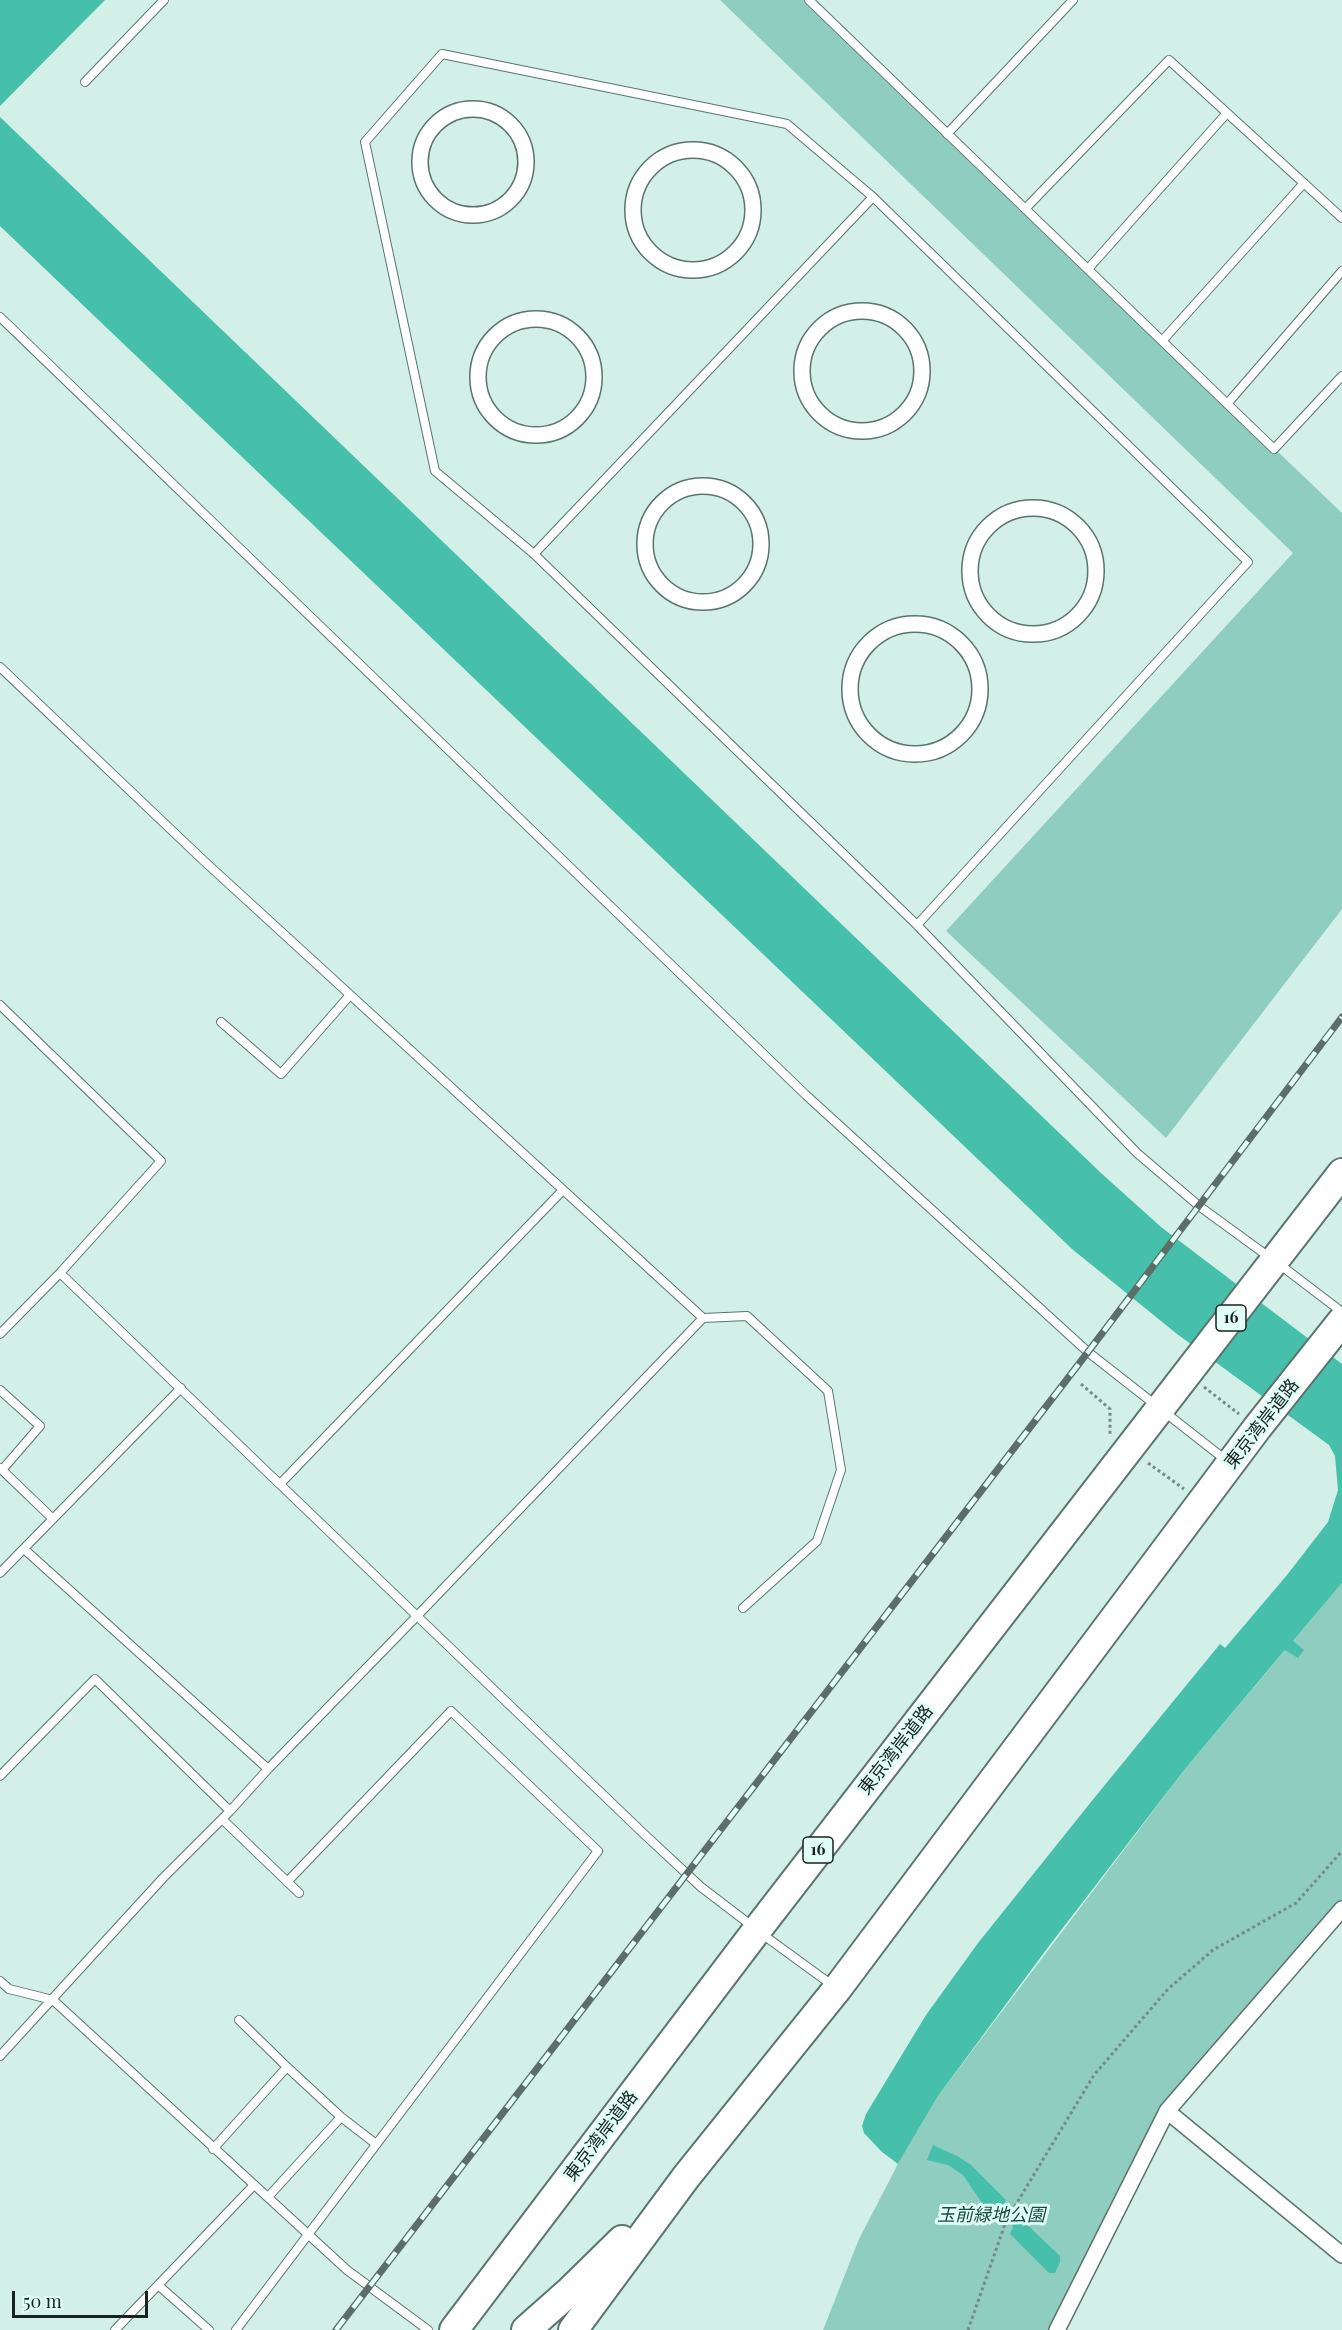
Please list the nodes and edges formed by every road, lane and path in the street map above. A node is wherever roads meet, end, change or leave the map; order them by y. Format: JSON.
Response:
{"nodes":[{"id":1,"x":164,"y":0,"type":"edge"},
{"id":2,"x":809,"y":0,"type":"edge"},
{"id":3,"x":1073,"y":0,"type":"edge"},
{"id":4,"x":85,"y":82,"type":"dead end"},
{"id":5,"x":1227,"y":113,"type":"junction"},
{"id":6,"x":444,"y":117,"type":"joint"},
{"id":7,"x":947,"y":134,"type":"junction"},
{"id":8,"x":676,"y":152,"type":"joint"},
{"id":9,"x":1304,"y":183,"type":"junction"},
{"id":10,"x":873,"y":197,"type":"junction"},
{"id":11,"x":1025,"y":209,"type":"junction"},
{"id":12,"x":1342,"y":218,"type":"edge"},
{"id":13,"x":1088,"y":269,"type":"junction"},
{"id":14,"x":1342,"y":271,"type":"edge"},
{"id":15,"x":846,"y":313,"type":"joint"},
{"id":16,"x":0,"y":317,"type":"edge"},
{"id":17,"x":509,"y":325,"type":"joint"},
{"id":18,"x":1162,"y":341,"type":"junction"},
{"id":19,"x":1342,"y":376,"type":"edge"},
{"id":20,"x":1227,"y":404,"type":"junction"},
{"id":21,"x":688,"y":488,"type":"joint"},
{"id":22,"x":1025,"y":508,"type":"joint"},
{"id":23,"x":534,"y":554,"type":"junction"},
{"id":24,"x":904,"y":624,"type":"joint"},
{"id":25,"x":0,"y":667,"type":"edge"},
{"id":26,"x":917,"y":925,"type":"junction"},
{"id":27,"x":350,"y":995,"type":"junction"},
{"id":28,"x":0,"y":1005,"type":"edge"},
{"id":29,"x":221,"y":1022,"type":"dead end"},
{"id":30,"x":1342,"y":1173,"type":"edge"},
{"id":31,"x":563,"y":1190,"type":"junction"},
{"id":32,"x":1275,"y":1262,"type":"junction"},
{"id":33,"x":60,"y":1273,"type":"junction"},
{"id":34,"x":1342,"y":1312,"type":"edge"},
{"id":35,"x":703,"y":1318,"type":"junction"},
{"id":36,"x":1342,"y":1321,"type":"edge"},
{"id":37,"x":0,"y":1334,"type":"edge"},
{"id":38,"x":1187,"y":1374,"type":"junction"},
{"id":39,"x":181,"y":1388,"type":"junction"},
{"id":40,"x":0,"y":1390,"type":"edge"},
{"id":41,"x":1160,"y":1409,"type":"junction"},
{"id":42,"x":1257,"y":1428,"type":"junction"},
{"id":43,"x":1120,"y":1443,"type":"junction"},
{"id":44,"x":1230,"y":1464,"type":"junction"},
{"id":45,"x":1,"y":1469,"type":"edge"},
{"id":46,"x":280,"y":1484,"type":"junction"},
{"id":47,"x":1202,"y":1502,"type":"junction"},
{"id":48,"x":53,"y":1519,"type":"junction"},
{"id":49,"x":24,"y":1549,"type":"junction"},
{"id":50,"x":0,"y":1574,"type":"edge"},
{"id":51,"x":742,"y":1608,"type":"dead end"},
{"id":52,"x":417,"y":1616,"type":"junction"},
{"id":53,"x":268,"y":1769,"type":"junction"},
{"id":54,"x":0,"y":1776,"type":"edge"},
{"id":55,"x":230,"y":1811,"type":"junction"},
{"id":56,"x":222,"y":1820,"type":"junction"},
{"id":57,"x":1342,"y":1851,"type":"edge"},
{"id":58,"x":286,"y":1882,"type":"junction"},
{"id":59,"x":299,"y":1893,"type":"dead end"},
{"id":60,"x":1342,"y":1909,"type":"edge"},
{"id":61,"x":757,"y":1930,"type":"junction"},
{"id":62,"x":0,"y":1981,"type":"edge"},
{"id":63,"x":837,"y":1989,"type":"junction"},
{"id":64,"x":53,"y":2000,"type":"junction"},
{"id":65,"x":238,"y":2020,"type":"dead end"},
{"id":66,"x":0,"y":2056,"type":"edge"},
{"id":67,"x":286,"y":2067,"type":"junction"},
{"id":68,"x":1167,"y":2111,"type":"junction"},
{"id":69,"x":341,"y":2117,"type":"junction"},
{"id":70,"x":376,"y":2144,"type":"junction"},
{"id":71,"x":213,"y":2149,"type":"junction"},
{"id":72,"x":686,"y":2177,"type":"junction"},
{"id":73,"x":254,"y":2185,"type":"junction"},
{"id":74,"x":268,"y":2197,"type":"junction"},
{"id":75,"x":308,"y":2234,"type":"junction"},
{"id":76,"x":1342,"y":2255,"type":"edge"},
{"id":77,"x":158,"y":2285,"type":"junction"},
{"id":78,"x":115,"y":2330,"type":"edge"},
{"id":79,"x":209,"y":2330,"type":"edge"},
{"id":80,"x":236,"y":2330,"type":"edge"},
{"id":81,"x":428,"y":2330,"type":"edge"},
{"id":82,"x":454,"y":2330,"type":"edge"},
{"id":83,"x":526,"y":2330,"type":"edge"},
{"id":84,"x":573,"y":2330,"type":"edge"},
{"id":85,"x":968,"y":2330,"type":"edge"},
{"id":86,"x":1057,"y":2330,"type":"edge"}],
"edges":[{"from":1,"to":4,"type":"lane"},
{"from":2,"to":7,"type":"lane"},
{"from":3,"to":7,"type":"lane"},
{"from":5,"to":9,"type":"lane"},
{"from":5,"to":11,"type":"lane"},
{"from":5,"to":13,"type":"lane"},
{"from":6,"to":6,"type":"street"},
{"from":7,"to":11,"type":"lane"},
{"from":8,"to":8,"type":"street"},
{"from":9,"to":12,"type":"lane"},
{"from":9,"to":18,"type":"lane"},
{"from":10,"to":23,"type":"lane"},
{"from":10,"to":23,"type":"lane"},
{"from":10,"to":26,"type":"lane"},
{"from":11,"to":13,"type":"lane"},
{"from":13,"to":18,"type":"lane"},
{"from":14,"to":20,"type":"lane"},
{"from":15,"to":15,"type":"street"},
{"from":16,"to":41,"type":"lane"},
{"from":17,"to":17,"type":"street"},
{"from":18,"to":20,"type":"lane"},
{"from":19,"to":20,"type":"lane"},
{"from":21,"to":21,"type":"street"},
{"from":22,"to":22,"type":"street"},
{"from":23,"to":26,"type":"lane"},
{"from":24,"to":24,"type":"street"},
{"from":25,"to":27,"type":"lane"},
{"from":26,"to":32,"type":"lane"},
{"from":27,"to":29,"type":"lane"},
{"from":27,"to":31,"type":"lane"},
{"from":28,"to":33,"type":"lane"},
{"from":30,"to":32,"type":"highway","name":"東京湾岸道路","number":"16"},
{"from":31,"to":35,"type":"lane"},
{"from":31,"to":46,"type":"lane"},
{"from":32,"to":34,"type":"lane"},
{"from":32,"to":38,"type":"highway","name":"東京湾岸道路","number":"16"},
{"from":33,"to":37,"type":"lane"},
{"from":33,"to":39,"type":"lane"},
{"from":35,"to":51,"type":"lane"},
{"from":35,"to":52,"type":"lane"},
{"from":36,"to":42,"type":"highway","name":"東京湾岸道路"},
{"from":38,"to":41,"type":"highway","name":"東京湾岸道路","number":"16"},
{"from":38,"to":42,"type":"path"},
{"from":39,"to":46,"type":"lane"},
{"from":39,"to":48,"type":"lane"},
{"from":40,"to":45,"type":"lane"},
{"from":41,"to":43,"type":"highway","name":"東京湾岸道路","number":"16"},
{"from":41,"to":44,"type":"lane"},
{"from":42,"to":44,"type":"highway","name":"東京湾岸道路"},
{"from":43,"to":47,"type":"path"},
{"from":43,"to":61,"type":"highway","name":"東京湾岸道路","number":"16"},
{"from":44,"to":47,"type":"highway","name":"東京湾岸道路"},
{"from":45,"to":48,"type":"lane"},
{"from":46,"to":52,"type":"lane"},
{"from":47,"to":63,"type":"highway","name":"東京湾岸道路"},
{"from":48,"to":49,"type":"lane"},
{"from":49,"to":50,"type":"lane"},
{"from":49,"to":53,"type":"lane"},
{"from":52,"to":53,"type":"lane"},
{"from":52,"to":61,"type":"lane"},
{"from":53,"to":55,"type":"lane"},
{"from":54,"to":55,"type":"lane"},
{"from":55,"to":56,"type":"lane"},
{"from":56,"to":58,"type":"lane"},
{"from":56,"to":64,"type":"lane"},
{"from":57,"to":85,"type":"path"},
{"from":58,"to":59,"type":"lane"},
{"from":58,"to":70,"type":"lane"},
{"from":60,"to":68,"type":"street"},
{"from":61,"to":63,"type":"lane"},
{"from":61,"to":82,"type":"highway","name":"東京湾岸道路","number":"16"},
{"from":62,"to":64,"type":"lane"},
{"from":63,"to":72,"type":"highway","name":"東京湾岸道路"},
{"from":64,"to":66,"type":"lane"},
{"from":64,"to":71,"type":"lane"},
{"from":65,"to":67,"type":"lane"},
{"from":67,"to":69,"type":"lane"},
{"from":67,"to":71,"type":"lane"},
{"from":68,"to":76,"type":"street"},
{"from":68,"to":86,"type":"street"},
{"from":69,"to":70,"type":"lane"},
{"from":69,"to":74,"type":"lane"},
{"from":70,"to":75,"type":"lane"},
{"from":71,"to":73,"type":"lane"},
{"from":72,"to":83,"type":"highway"},
{"from":72,"to":84,"type":"highway","name":"東京湾岸道路"},
{"from":73,"to":74,"type":"lane"},
{"from":73,"to":77,"type":"lane"},
{"from":74,"to":75,"type":"lane"},
{"from":75,"to":80,"type":"lane"},
{"from":75,"to":81,"type":"lane"},
{"from":77,"to":78,"type":"lane"},
{"from":77,"to":79,"type":"lane"}]}
